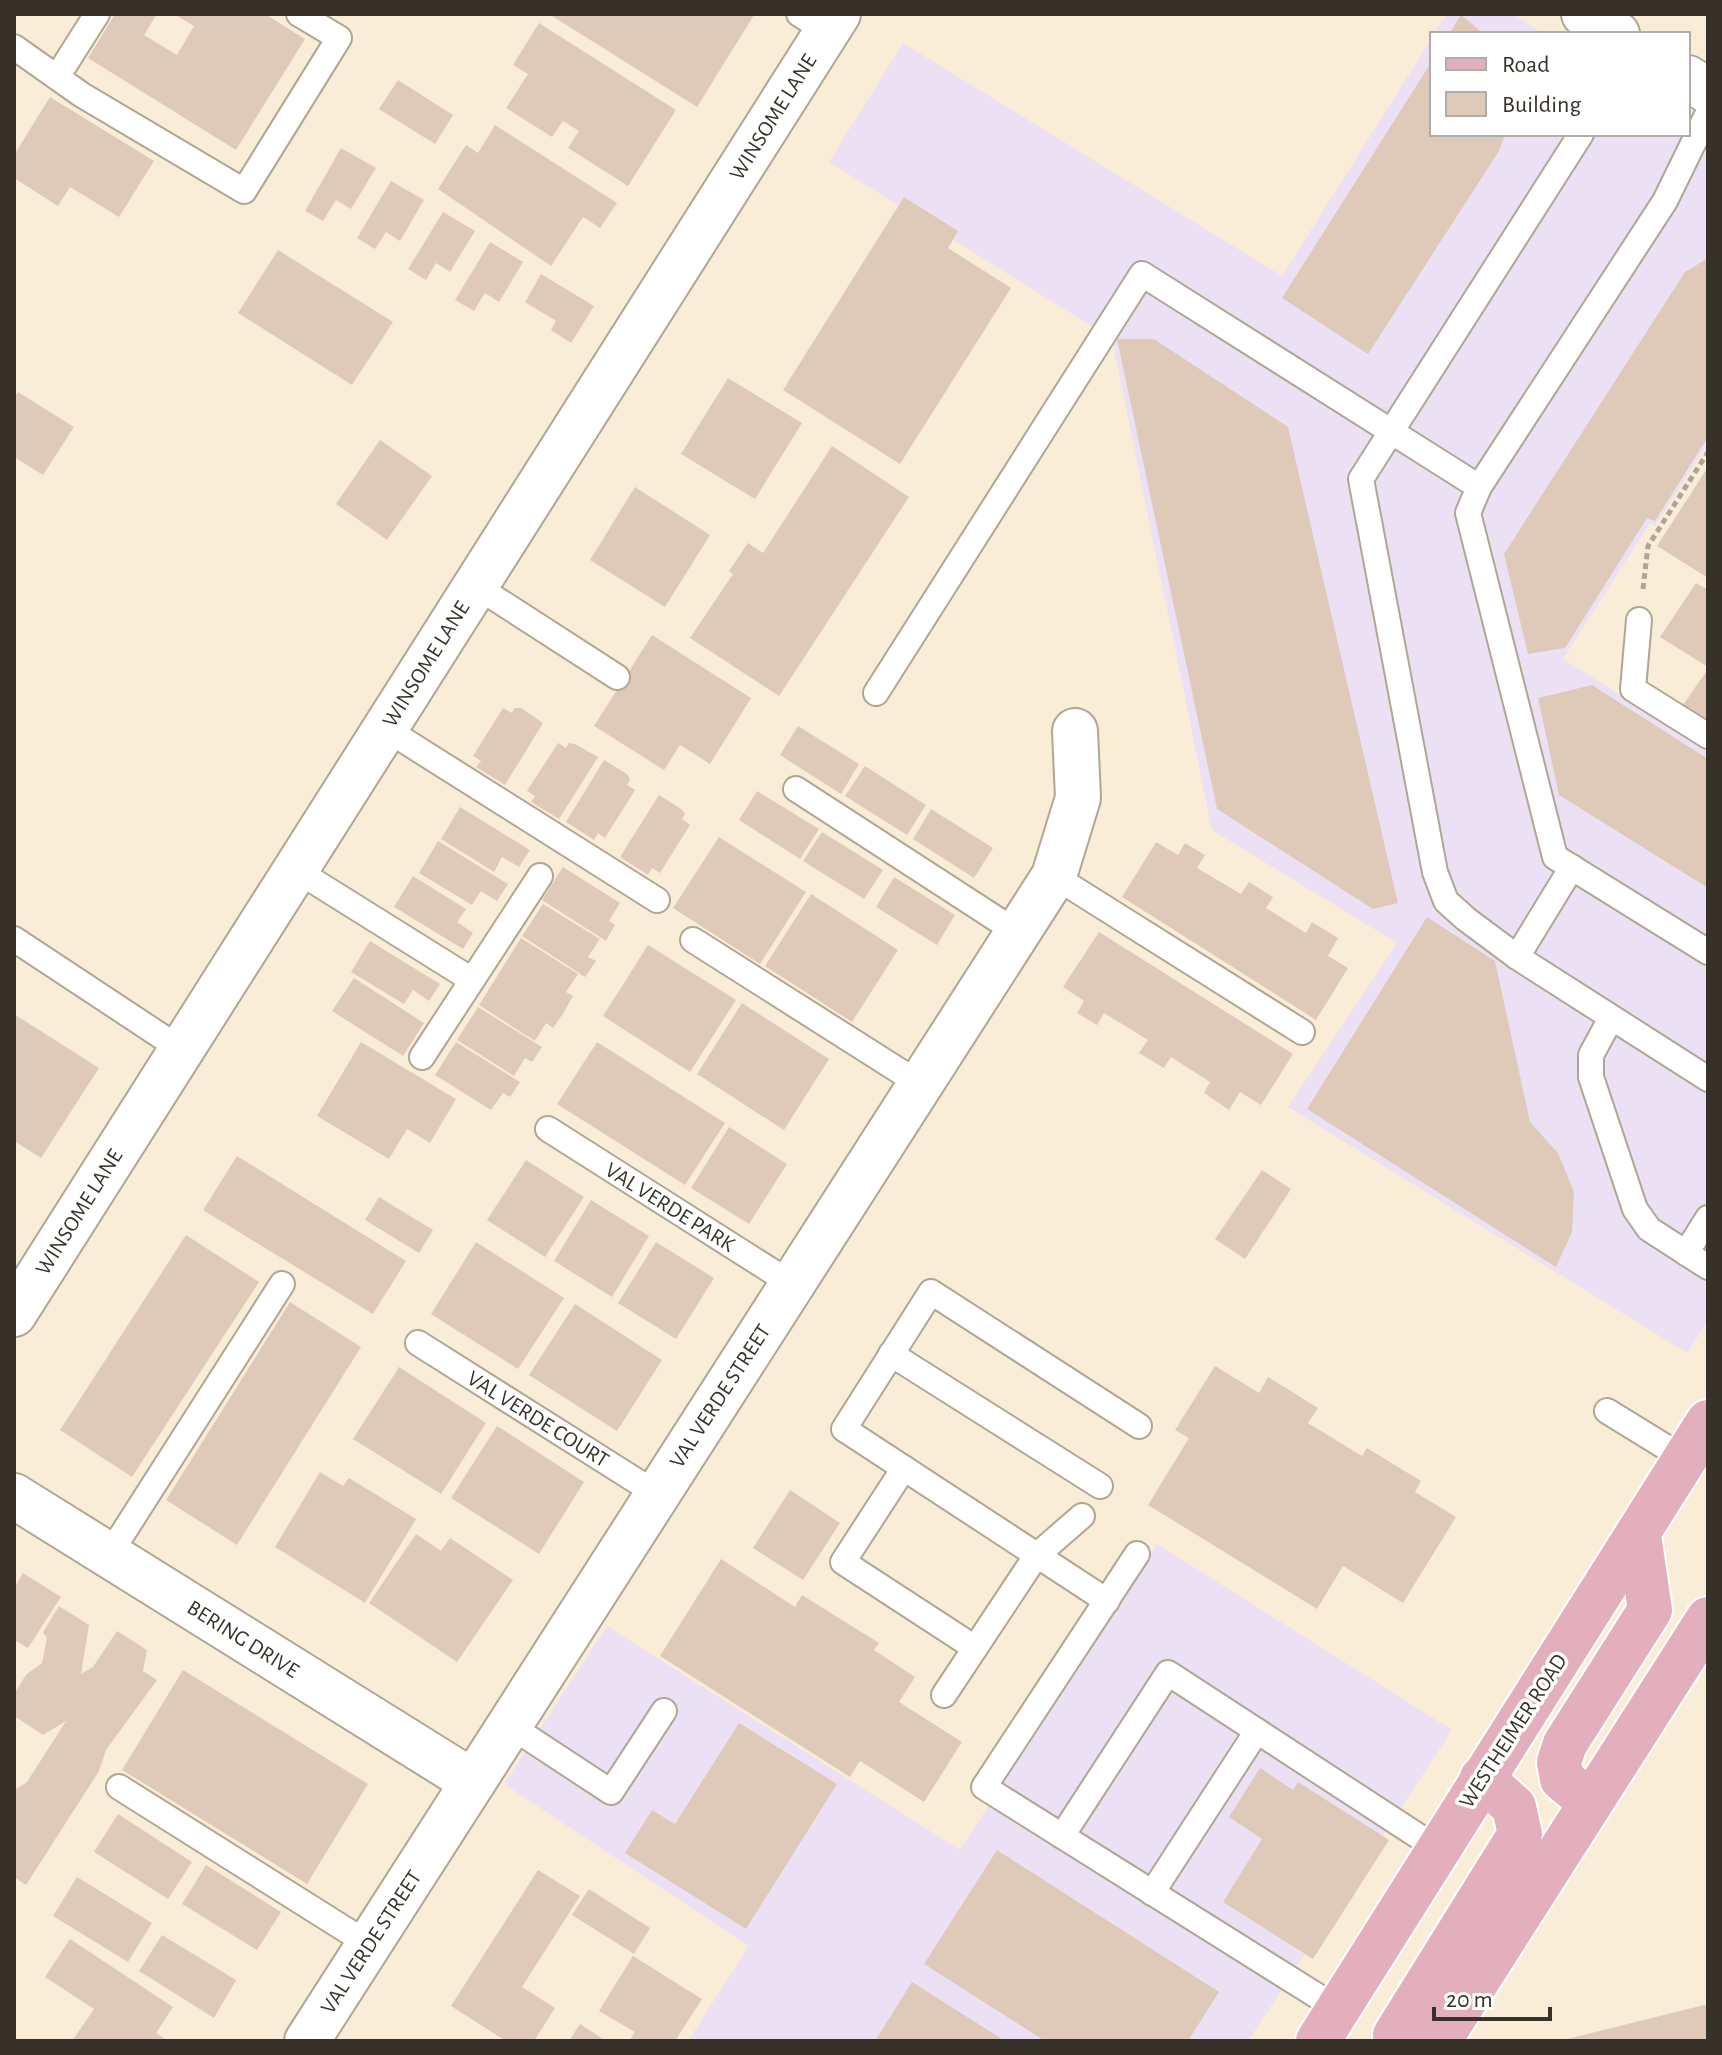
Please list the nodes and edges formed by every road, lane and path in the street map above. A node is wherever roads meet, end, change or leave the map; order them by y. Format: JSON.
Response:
{"nodes":[{"id":1,"x":97,"y":14,"type":"edge"},
{"id":2,"x":299,"y":14,"type":"edge"},
{"id":3,"x":1584,"y":14,"type":"edge"},
{"id":4,"x":821,"y":20,"type":"edge"},
{"id":5,"x":1614,"y":32,"type":"edge"},
{"id":6,"x":14,"y":47,"type":"edge"},
{"id":7,"x":57,"y":77,"type":"junction"},
{"id":8,"x":1690,"y":79,"type":"edge"},
{"id":9,"x":1708,"y":91,"type":"edge"},
{"id":10,"x":1708,"y":113,"type":"edge"},
{"id":11,"x":1580,"y":136,"type":"edge"},
{"id":12,"x":1392,"y":432,"type":"junction"},
{"id":13,"x":1708,"y":452,"type":"edge"},
{"id":14,"x":1479,"y":487,"type":"junction"},
{"id":15,"x":476,"y":586,"type":"junction"},
{"id":16,"x":1639,"y":620,"type":"joint"},
{"id":17,"x":617,"y":677,"type":"dead end"},
{"id":18,"x":876,"y":693,"type":"dead end"},
{"id":19,"x":386,"y":729,"type":"junction"},
{"id":20,"x":1075,"y":731,"type":"dead end"},
{"id":21,"x":1708,"y":736,"type":"edge"},
{"id":22,"x":796,"y":789,"type":"dead end"},
{"id":23,"x":1572,"y":867,"type":"junction"},
{"id":24,"x":296,"y":870,"type":"junction"},
{"id":25,"x":540,"y":876,"type":"dead end"},
{"id":26,"x":1054,"y":876,"type":"junction"},
{"id":27,"x":657,"y":900,"type":"dead end"},
{"id":28,"x":1018,"y":933,"type":"junction"},
{"id":29,"x":14,"y":939,"type":"edge"},
{"id":30,"x":693,"y":940,"type":"dead end"},
{"id":31,"x":1708,"y":952,"type":"edge"},
{"id":32,"x":1517,"y":957,"type":"junction"},
{"id":33,"x":472,"y":980,"type":"junction"},
{"id":34,"x":1611,"y":1018,"type":"junction"},
{"id":35,"x":1302,"y":1032,"type":"dead end"},
{"id":36,"x":182,"y":1050,"type":"junction"},
{"id":37,"x":422,"y":1057,"type":"dead end"},
{"id":38,"x":1708,"y":1079,"type":"edge"},
{"id":39,"x":920,"y":1084,"type":"junction"},
{"id":40,"x":548,"y":1129,"type":"dead end"},
{"id":41,"x":1708,"y":1218,"type":"edge"},
{"id":42,"x":1686,"y":1253,"type":"junction"},
{"id":43,"x":1708,"y":1267,"type":"edge"},
{"id":44,"x":282,"y":1284,"type":"dead end"},
{"id":45,"x":792,"y":1284,"type":"junction"},
{"id":46,"x":14,"y":1314,"type":"edge"},
{"id":47,"x":418,"y":1343,"type":"dead end"},
{"id":48,"x":891,"y":1354,"type":"junction"},
{"id":49,"x":1607,"y":1411,"type":"dead end"},
{"id":50,"x":1708,"y":1422,"type":"edge"},
{"id":51,"x":1139,"y":1426,"type":"dead end"},
{"id":52,"x":1685,"y":1459,"type":"junction"},
{"id":53,"x":904,"y":1468,"type":"junction"},
{"id":54,"x":1100,"y":1486,"type":"dead end"},
{"id":55,"x":657,"y":1494,"type":"junction"},
{"id":56,"x":14,"y":1496,"type":"edge"},
{"id":57,"x":1082,"y":1516,"type":"dead end"},
{"id":58,"x":1639,"y":1536,"type":"junction"},
{"id":59,"x":1137,"y":1554,"type":"dead end"},
{"id":60,"x":109,"y":1555,"type":"junction"},
{"id":61,"x":1036,"y":1556,"type":"junction"},
{"id":62,"x":1107,"y":1601,"type":"junction"},
{"id":63,"x":1708,"y":1619,"type":"edge"},
{"id":64,"x":975,"y":1648,"type":"junction"},
{"id":65,"x":944,"y":1695,"type":"dead end"},
{"id":66,"x":664,"y":1711,"type":"dead end"},
{"id":67,"x":509,"y":1725,"type":"junction"},
{"id":68,"x":1257,"y":1731,"type":"junction"},
{"id":69,"x":1482,"y":1778,"type":"junction"},
{"id":70,"x":473,"y":1782,"type":"junction"},
{"id":71,"x":119,"y":1787,"type":"dead end"},
{"id":72,"x":1590,"y":1802,"type":"junction"},
{"id":73,"x":1062,"y":1836,"type":"junction"},
{"id":74,"x":1438,"y":1849,"type":"junction"},
{"id":75,"x":1152,"y":1893,"type":"junction"},
{"id":76,"x":370,"y":1945,"type":"junction"},
{"id":77,"x":1328,"y":2025,"type":"edge"},
{"id":78,"x":307,"y":2041,"type":"edge"},
{"id":79,"x":1396,"y":2041,"type":"edge"},
{"id":80,"x":1439,"y":2041,"type":"edge"}],
"edges":[{"from":1,"to":7,"type":"lane"},
{"from":2,"to":7,"type":"lane"},
{"from":3,"to":5,"type":"street"},
{"from":4,"to":15,"type":"street","name":"WINSOME LANE"},
{"from":6,"to":7,"type":"lane"},
{"from":8,"to":9,"type":"street"},
{"from":10,"to":14,"type":"lane"},
{"from":11,"to":12,"type":"lane"},
{"from":12,"to":14,"type":"lane"},
{"from":12,"to":18,"type":"lane"},
{"from":12,"to":32,"type":"lane"},
{"from":13,"to":16,"type":"path"},
{"from":14,"to":23,"type":"lane"},
{"from":15,"to":17,"type":"lane"},
{"from":15,"to":19,"type":"street","name":"WINSOME LANE"},
{"from":16,"to":21,"type":"lane"},
{"from":19,"to":24,"type":"street","name":"WINSOME LANE"},
{"from":19,"to":27,"type":"lane"},
{"from":20,"to":26,"type":"street","name":"VAL VERDE STREET"},
{"from":22,"to":28,"type":"lane"},
{"from":23,"to":31,"type":"lane"},
{"from":23,"to":32,"type":"lane"},
{"from":24,"to":33,"type":"lane"},
{"from":24,"to":36,"type":"street","name":"WINSOME LANE"},
{"from":25,"to":33,"type":"lane"},
{"from":26,"to":28,"type":"street","name":"VAL VERDE STREET"},
{"from":26,"to":35,"type":"lane"},
{"from":28,"to":39,"type":"street","name":"VAL VERDE STREET"},
{"from":29,"to":36,"type":"lane"},
{"from":30,"to":39,"type":"lane"},
{"from":32,"to":34,"type":"lane"},
{"from":33,"to":37,"type":"lane"},
{"from":34,"to":38,"type":"lane"},
{"from":34,"to":42,"type":"lane"},
{"from":36,"to":46,"type":"street","name":"WINSOME LANE"},
{"from":39,"to":45,"type":"street","name":"VAL VERDE STREET"},
{"from":40,"to":45,"type":"lane","name":"VAL VERDE PARK"},
{"from":41,"to":42,"type":"lane"},
{"from":42,"to":43,"type":"lane"},
{"from":44,"to":60,"type":"lane"},
{"from":45,"to":55,"type":"street","name":"VAL VERDE STREET"},
{"from":47,"to":55,"type":"lane","name":"VAL VERDE COURT"},
{"from":48,"to":51,"type":"lane"},
{"from":48,"to":53,"type":"lane"},
{"from":48,"to":54,"type":"lane"},
{"from":49,"to":52,"type":"lane"},
{"from":50,"to":52,"type":"main road","name":"WESTHEIMER ROAD"},
{"from":52,"to":58,"type":"main road","name":"WESTHEIMER ROAD"},
{"from":53,"to":61,"type":"lane"},
{"from":53,"to":64,"type":"lane"},
{"from":55,"to":67,"type":"street","name":"VAL VERDE STREET"},
{"from":56,"to":60,"type":"street","name":"BERING DRIVE"},
{"from":57,"to":61,"type":"lane"},
{"from":58,"to":69,"type":"main road","name":"WESTHEIMER ROAD"},
{"from":58,"to":72,"type":"main road"},
{"from":59,"to":62,"type":"lane"},
{"from":60,"to":70,"type":"street","name":"BERING DRIVE"},
{"from":61,"to":62,"type":"lane"},
{"from":61,"to":64,"type":"lane"},
{"from":62,"to":73,"type":"lane"},
{"from":63,"to":72,"type":"main road"},
{"from":64,"to":65,"type":"lane"},
{"from":66,"to":67,"type":"lane"},
{"from":67,"to":70,"type":"street","name":"VAL VERDE STREET"},
{"from":68,"to":73,"type":"lane"},
{"from":68,"to":74,"type":"lane"},
{"from":68,"to":75,"type":"lane"},
{"from":69,"to":74,"type":"main road","name":"WESTHEIMER ROAD"},
{"from":69,"to":79,"type":"main road"},
{"from":70,"to":76,"type":"street","name":"VAL VERDE STREET"},
{"from":71,"to":76,"type":"lane"},
{"from":72,"to":80,"type":"main road"},
{"from":73,"to":75,"type":"lane"},
{"from":74,"to":77,"type":"main road","name":"WESTHEIMER ROAD"},
{"from":75,"to":77,"type":"lane"},
{"from":76,"to":78,"type":"street","name":"VAL VERDE STREET"}]}
